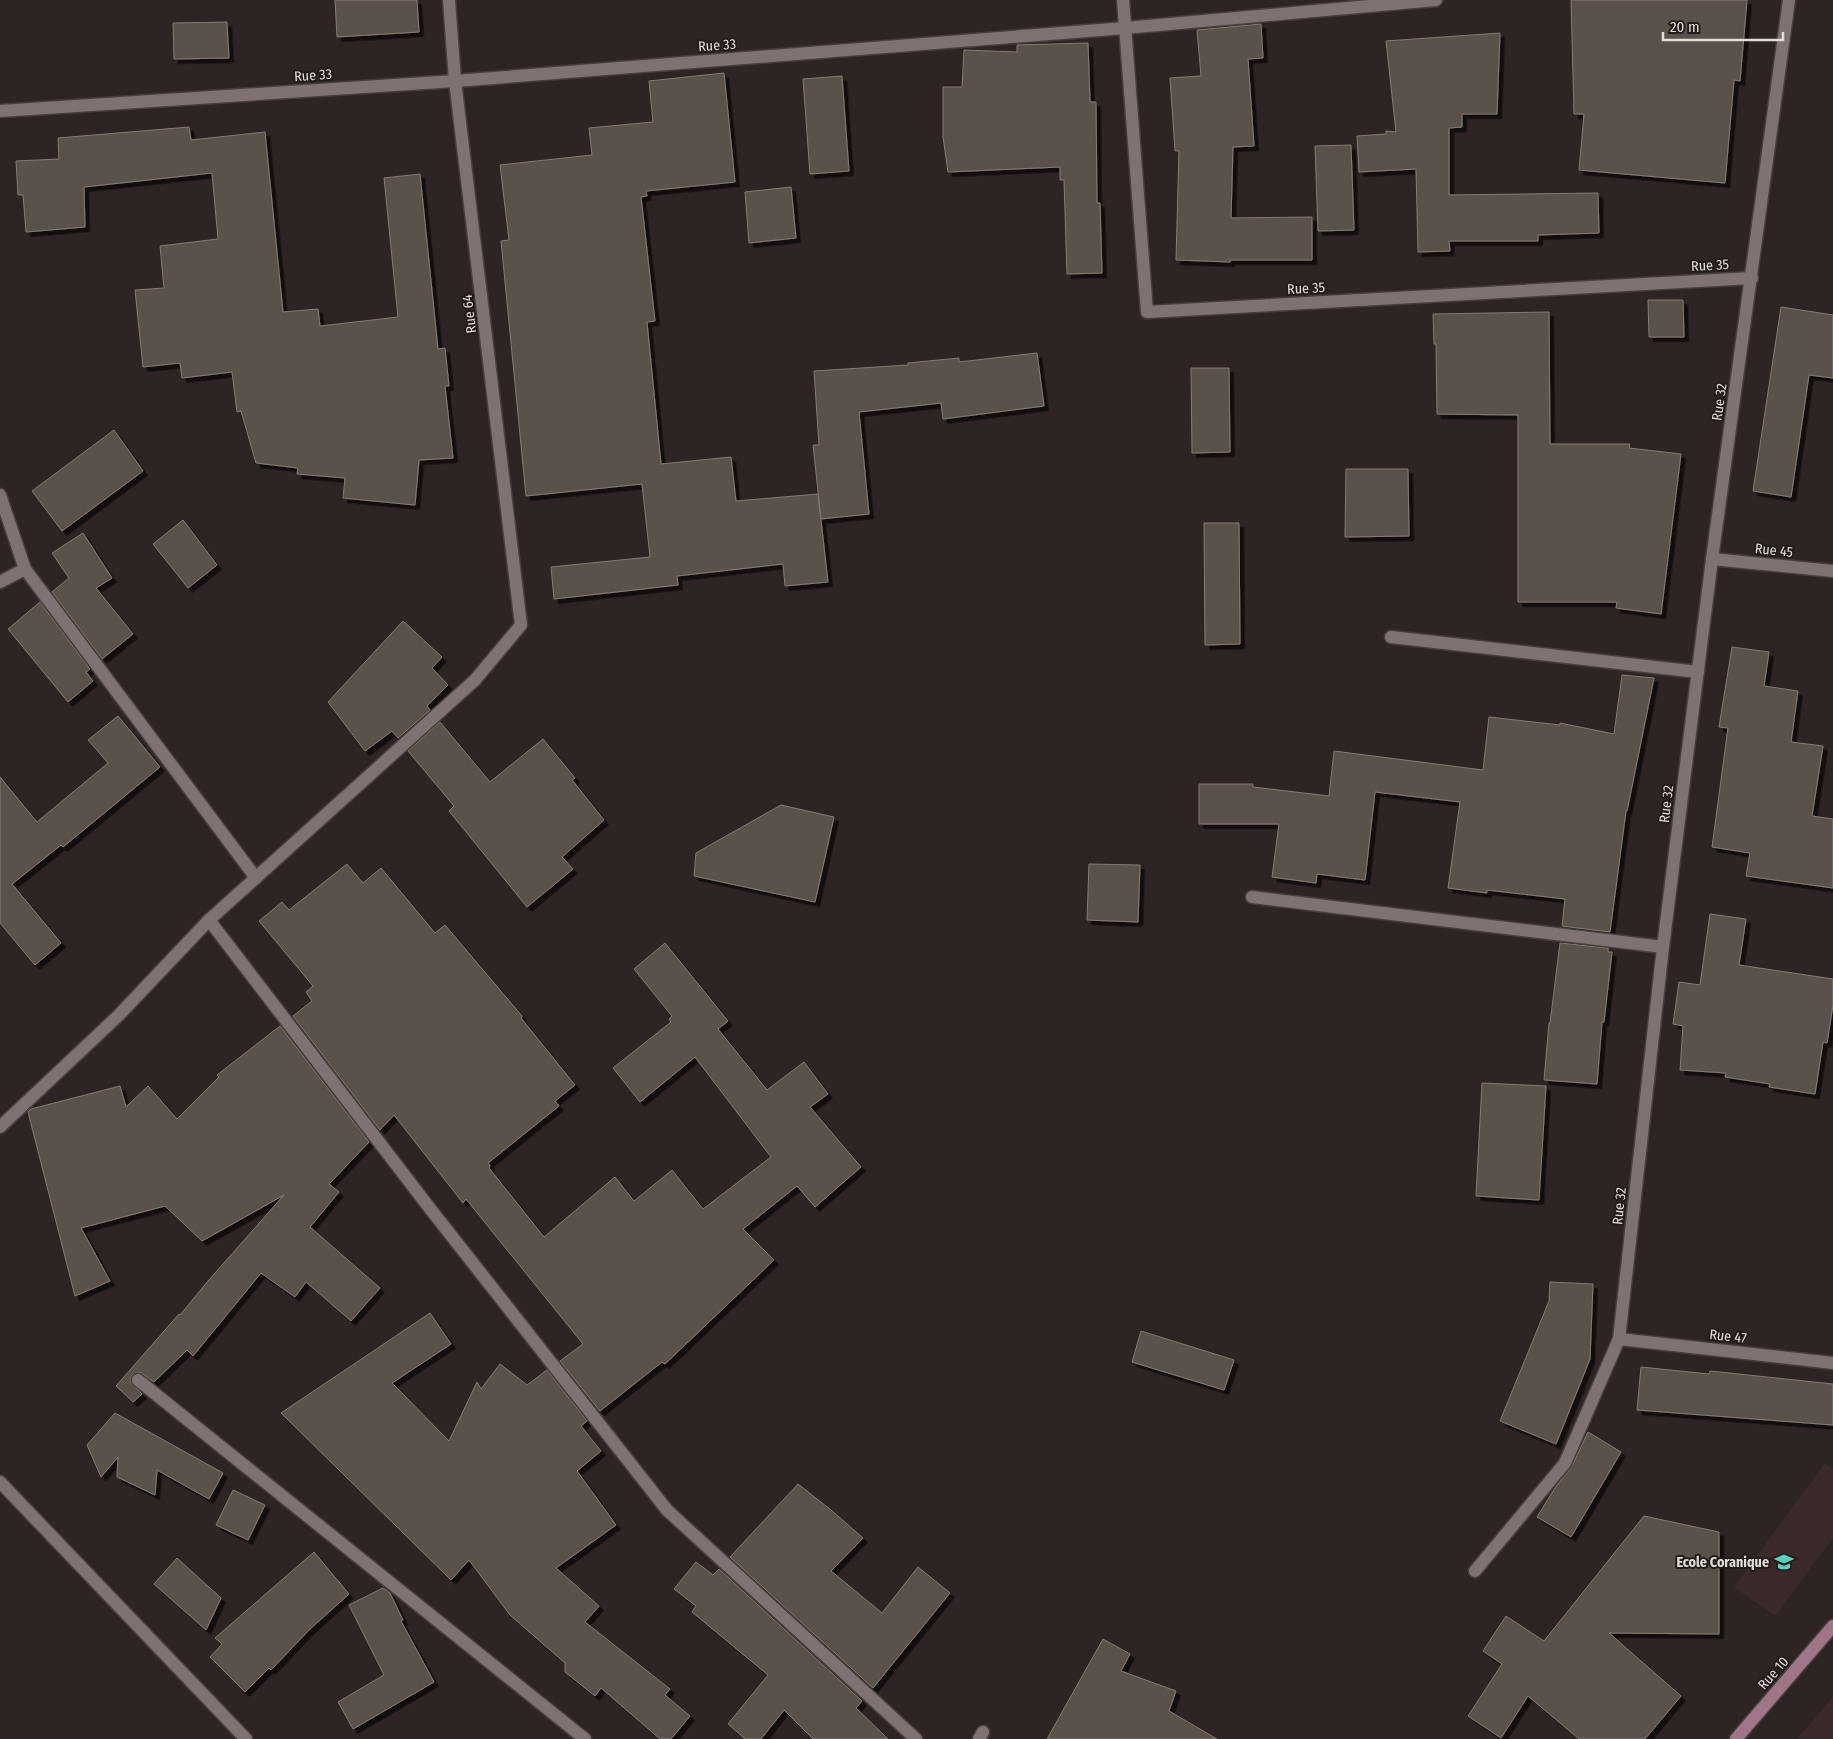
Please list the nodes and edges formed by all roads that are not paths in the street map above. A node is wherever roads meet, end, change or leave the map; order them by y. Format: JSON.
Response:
{"nodes":[{"id":1,"x":449,"y":0,"type":"edge"},
{"id":2,"x":1123,"y":0,"type":"edge"},
{"id":3,"x":1436,"y":0,"type":"edge"},
{"id":4,"x":1790,"y":0,"type":"edge"},
{"id":5,"x":1125,"y":28,"type":"junction"},
{"id":6,"x":455,"y":81,"type":"junction"},
{"id":7,"x":0,"y":110,"type":"edge"},
{"id":8,"x":1752,"y":278,"type":"junction"},
{"id":9,"x":0,"y":495,"type":"edge"},
{"id":10,"x":1712,"y":559,"type":"junction"},
{"id":11,"x":25,"y":569,"type":"junction"},
{"id":12,"x":1833,"y":571,"type":"edge"},
{"id":13,"x":0,"y":582,"type":"edge"},
{"id":14,"x":1391,"y":637,"type":"dead end"},
{"id":15,"x":1698,"y":672,"type":"junction"},
{"id":16,"x":256,"y":878,"type":"junction"},
{"id":17,"x":1252,"y":897,"type":"dead end"},
{"id":18,"x":209,"y":920,"type":"junction"},
{"id":19,"x":1663,"y":947,"type":"junction"},
{"id":20,"x":0,"y":1127,"type":"edge"},
{"id":21,"x":1619,"y":1339,"type":"junction"},
{"id":22,"x":1833,"y":1363,"type":"edge"},
{"id":23,"x":138,"y":1380,"type":"dead end"},
{"id":24,"x":0,"y":1482,"type":"edge"},
{"id":25,"x":1475,"y":1571,"type":"dead end"},
{"id":26,"x":1833,"y":1626,"type":"edge"},
{"id":27,"x":246,"y":1739,"type":"edge"},
{"id":28,"x":586,"y":1739,"type":"edge"},
{"id":29,"x":916,"y":1739,"type":"edge"},
{"id":30,"x":1736,"y":1739,"type":"edge"}],
"edges":[{"from":1,"to":6,"type":"street","name":"Rue 64"},
{"from":2,"to":5,"type":"street"},
{"from":3,"to":5,"type":"street","name":"Rue 33"},
{"from":4,"to":8,"type":"street","name":"Rue 32"},
{"from":5,"to":6,"type":"street","name":"Rue 33"},
{"from":5,"to":8,"type":"street","name":"Rue 35"},
{"from":6,"to":7,"type":"street","name":"Rue 33"},
{"from":6,"to":16,"type":"street","name":"Rue 64"},
{"from":8,"to":10,"type":"street","name":"Rue 32"},
{"from":9,"to":11,"type":"street"},
{"from":10,"to":12,"type":"street","name":"Rue 45"},
{"from":10,"to":15,"type":"street","name":"Rue 32"},
{"from":11,"to":13,"type":"street"},
{"from":11,"to":16,"type":"street"},
{"from":14,"to":15,"type":"street"},
{"from":15,"to":19,"type":"street","name":"Rue 32"},
{"from":16,"to":18,"type":"street"},
{"from":17,"to":19,"type":"street"},
{"from":18,"to":20,"type":"street"},
{"from":18,"to":29,"type":"street"},
{"from":19,"to":21,"type":"street","name":"Rue 32"},
{"from":21,"to":22,"type":"street","name":"Rue 47"},
{"from":21,"to":25,"type":"street","name":"Rue 32"},
{"from":23,"to":28,"type":"street"},
{"from":24,"to":27,"type":"street"},
{"from":26,"to":30,"type":"main road","name":"Rue 10"}]}
